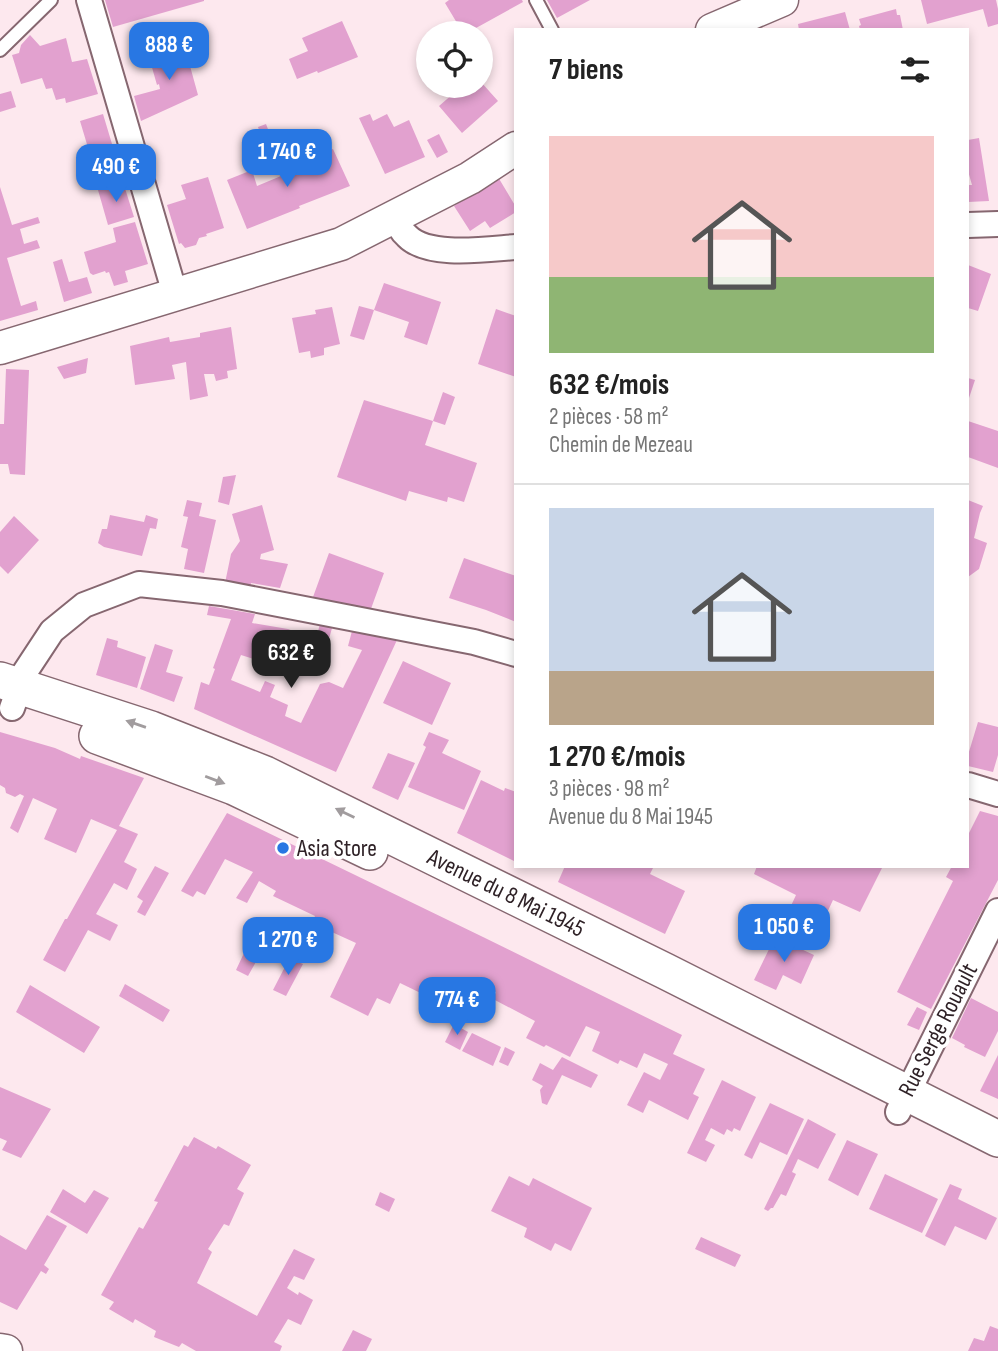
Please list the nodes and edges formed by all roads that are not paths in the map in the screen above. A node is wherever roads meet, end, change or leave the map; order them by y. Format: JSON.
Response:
{"nodes":[{"id":1,"x":51,"y":0,"type":"edge"},
{"id":2,"x":89,"y":0,"type":"edge"},
{"id":3,"x":536,"y":0,"type":"edge"},
{"id":4,"x":782,"y":0,"type":"edge"},
{"id":5,"x":551,"y":28,"type":"edge"},
{"id":6,"x":717,"y":28,"type":"edge"},
{"id":7,"x":0,"y":50,"type":"edge"},
{"id":8,"x":514,"y":149,"type":"edge"},
{"id":9,"x":395,"y":217,"type":"junction"},
{"id":10,"x":998,"y":224,"type":"edge"},
{"id":11,"x":969,"y":225,"type":"edge"},
{"id":12,"x":514,"y":247,"type":"edge"},
{"id":13,"x":175,"y":293,"type":"junction"},
{"id":14,"x":0,"y":348,"type":"edge"},
{"id":15,"x":514,"y":653,"type":"edge"},
{"id":16,"x":8,"y":694,"type":"edge"},
{"id":17,"x":969,"y":785,"type":"edge"},
{"id":18,"x":998,"y":794,"type":"edge"},
{"id":19,"x":998,"y":911,"type":"edge"},
{"id":20,"x":902,"y":1102,"type":"junction"},
{"id":21,"x":998,"y":1139,"type":"edge"},
{"id":22,"x":998,"y":1163,"type":"edge"},
{"id":23,"x":0,"y":1350,"type":"edge"},
{"id":24,"x":6,"y":1351,"type":"edge"}],
"edges":[{"from":1,"to":7,"type":"lane"},
{"from":2,"to":13,"type":"street"},
{"from":3,"to":5,"type":"lane"},
{"from":4,"to":6,"type":"street"},
{"from":8,"to":9,"type":"street"},
{"from":9,"to":12,"type":"street"},
{"from":9,"to":13,"type":"street"},
{"from":10,"to":11,"type":"street"},
{"from":13,"to":14,"type":"street"},
{"from":15,"to":16,"type":"street"},
{"from":16,"to":20,"type":"main road","name":"Avenue du 8 Mai 1945"},
{"from":17,"to":18,"type":"street"},
{"from":19,"to":20,"type":"street","name":"Rue Serge Rouault"},
{"from":20,"to":21,"type":"main road","name":"Avenue du 8 Mai 1945"},
{"from":20,"to":22,"type":"main road","name":"Avenue du 8 Mai 1945"},
{"from":23,"to":24,"type":"street"}]}
